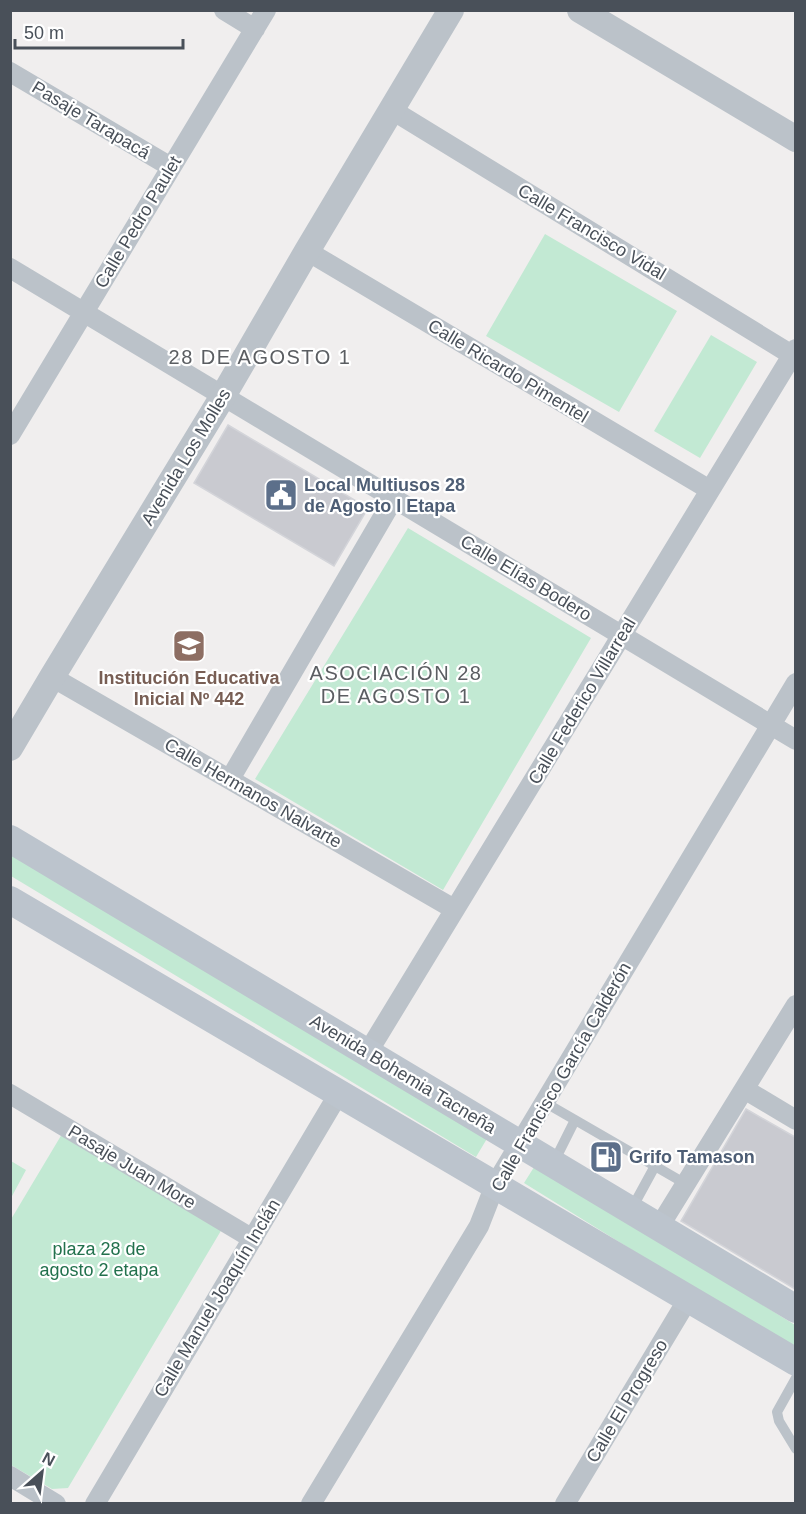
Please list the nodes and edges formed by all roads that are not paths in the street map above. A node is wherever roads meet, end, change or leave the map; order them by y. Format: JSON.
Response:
{"nodes":[{"id":1,"x":224,"y":10,"type":"edge"},
{"id":2,"x":266,"y":10,"type":"edge"},
{"id":3,"x":451,"y":10,"type":"edge"},
{"id":4,"x":580,"y":10,"type":"edge"},
{"id":5,"x":255,"y":29,"type":"junction"},
{"id":6,"x":10,"y":72,"type":"edge"},
{"id":7,"x":392,"y":110,"type":"junction"},
{"id":8,"x":795,"y":139,"type":"edge"},
{"id":9,"x":171,"y":167,"type":"junction"},
{"id":10,"x":307,"y":251,"type":"junction"},
{"id":11,"x":10,"y":268,"type":"edge"},
{"id":12,"x":84,"y":312,"type":"junction"},
{"id":13,"x":794,"y":352,"type":"edge"},
{"id":14,"x":223,"y":396,"type":"junction"},
{"id":15,"x":10,"y":435,"type":"edge"},
{"id":16,"x":710,"y":490,"type":"junction"},
{"id":17,"x":394,"y":498,"type":"junction"},
{"id":18,"x":622,"y":635,"type":"junction"},
{"id":19,"x":52,"y":677,"type":"junction"},
{"id":20,"x":795,"y":683,"type":"edge"},
{"id":21,"x":771,"y":725,"type":"junction"},
{"id":22,"x":795,"y":740,"type":"edge"},
{"id":23,"x":10,"y":748,"type":"edge"},
{"id":24,"x":230,"y":779,"type":"junction"},
{"id":25,"x":10,"y":839,"type":"edge"},
{"id":26,"x":10,"y":900,"type":"edge"},
{"id":27,"x":454,"y":909,"type":"junction"},
{"id":28,"x":795,"y":1005,"type":"edge"},
{"id":29,"x":368,"y":1052,"type":"junction"},
{"id":30,"x":744,"y":1089,"type":"junction"},
{"id":31,"x":339,"y":1093,"type":"junction"},
{"id":32,"x":10,"y":1094,"type":"edge"},
{"id":33,"x":544,"y":1102,"type":"junction"},
{"id":34,"x":575,"y":1120,"type":"junction"},
{"id":35,"x":795,"y":1120,"type":"edge"},
{"id":36,"x":520,"y":1143,"type":"junction"},
{"id":37,"x":553,"y":1163,"type":"junction"},
{"id":38,"x":655,"y":1166,"type":"junction"},
{"id":39,"x":686,"y":1184,"type":"junction"},
{"id":40,"x":495,"y":1185,"type":"junction"},
{"id":41,"x":631,"y":1210,"type":"junction"},
{"id":42,"x":659,"y":1227,"type":"junction"},
{"id":43,"x":252,"y":1239,"type":"junction"},
{"id":44,"x":688,"y":1299,"type":"junction"},
{"id":45,"x":795,"y":1308,"type":"edge"},
{"id":46,"x":795,"y":1362,"type":"edge"},
{"id":47,"x":795,"y":1378,"type":"edge"},
{"id":48,"x":795,"y":1449,"type":"edge"},
{"id":49,"x":10,"y":1476,"type":"edge"},
{"id":50,"x":56,"y":1503,"type":"edge"},
{"id":51,"x":95,"y":1503,"type":"edge"},
{"id":52,"x":311,"y":1503,"type":"edge"},
{"id":53,"x":565,"y":1503,"type":"edge"}],
"edges":[{"from":1,"to":5,"type":"street"},
{"from":2,"to":5,"type":"street","name":"Calle Pedro Paulet"},
{"from":3,"to":7,"type":"street","name":"Avenida Los Molles"},
{"from":4,"to":8,"type":"street"},
{"from":5,"to":9,"type":"street","name":"Calle Pedro Paulet"},
{"from":6,"to":9,"type":"street","name":"Pasaje Tarapacá"},
{"from":7,"to":10,"type":"street","name":"Avenida Los Molles"},
{"from":7,"to":13,"type":"street","name":"Calle Francisco Vidal"},
{"from":9,"to":12,"type":"street","name":"Calle Pedro Paulet"},
{"from":10,"to":14,"type":"street","name":"Avenida Los Molles"},
{"from":10,"to":16,"type":"street","name":"Calle Ricardo Pimentel"},
{"from":11,"to":12,"type":"street","name":"Calle Elías Bodero"},
{"from":12,"to":14,"type":"street","name":"Calle Elías Bodero"},
{"from":12,"to":15,"type":"street","name":"Calle Pedro Paulet"},
{"from":13,"to":16,"type":"street","name":"Calle Federico Villarreal"},
{"from":14,"to":17,"type":"street","name":"Calle Elías Bodero"},
{"from":14,"to":19,"type":"street","name":"Avenida Los Molles"},
{"from":16,"to":18,"type":"street","name":"Calle Federico Villarreal"},
{"from":17,"to":18,"type":"street","name":"Calle Elías Bodero"},
{"from":17,"to":24,"type":"street"},
{"from":18,"to":21,"type":"street","name":"Calle Elías Bodero"},
{"from":18,"to":27,"type":"street","name":"Calle Federico Villarreal"},
{"from":19,"to":23,"type":"street","name":"Avenida Los Molles"},
{"from":19,"to":24,"type":"street","name":"Calle Hermanos Nalvarte"},
{"from":20,"to":21,"type":"street","name":"Calle Francisco García Calderón"},
{"from":21,"to":22,"type":"street","name":"Calle Elías Bodero"},
{"from":21,"to":33,"type":"street","name":"Calle Francisco García Calderón"},
{"from":24,"to":27,"type":"street","name":"Calle Hermanos Nalvarte"},
{"from":25,"to":29,"type":"main road","name":"Avenida Bohemia Tacneña"},
{"from":26,"to":31,"type":"main road"},
{"from":27,"to":29,"type":"street","name":"Calle Federico Villarreal"},
{"from":28,"to":30,"type":"street"},
{"from":29,"to":36,"type":"main road","name":"Avenida Bohemia Tacneña"},
{"from":30,"to":35,"type":"street"},
{"from":30,"to":39,"type":"street"},
{"from":31,"to":40,"type":"main road"},
{"from":31,"to":43,"type":"street","name":"Calle Manuel Joaquín Inclán"},
{"from":32,"to":43,"type":"street","name":"Pasaje Juan More"},
{"from":33,"to":34,"type":"lane"},
{"from":33,"to":36,"type":"street","name":"Calle Francisco García Calderón"},
{"from":34,"to":37,"type":"lane"},
{"from":34,"to":38,"type":"lane"},
{"from":36,"to":37,"type":"main road","name":"Avenida Bohemia Tacneña"},
{"from":36,"to":40,"type":"street","name":"Calle Francisco García Calderón"},
{"from":37,"to":41,"type":"main road","name":"Avenida Bohemia Tacneña"},
{"from":38,"to":39,"type":"lane"},
{"from":38,"to":41,"type":"lane"},
{"from":39,"to":42,"type":"street"},
{"from":40,"to":44,"type":"main road"},
{"from":40,"to":52,"type":"street","name":"Calle Francisco García Calderón"},
{"from":41,"to":42,"type":"main road","name":"Avenida Bohemia Tacneña"},
{"from":42,"to":45,"type":"main road","name":"Avenida Bohemia Tacneña"},
{"from":43,"to":51,"type":"street","name":"Calle Manuel Joaquín Inclán"},
{"from":44,"to":46,"type":"main road"},
{"from":44,"to":53,"type":"street","name":"Calle El Progreso"},
{"from":47,"to":48,"type":"lane"},
{"from":49,"to":50,"type":"street"}]}
